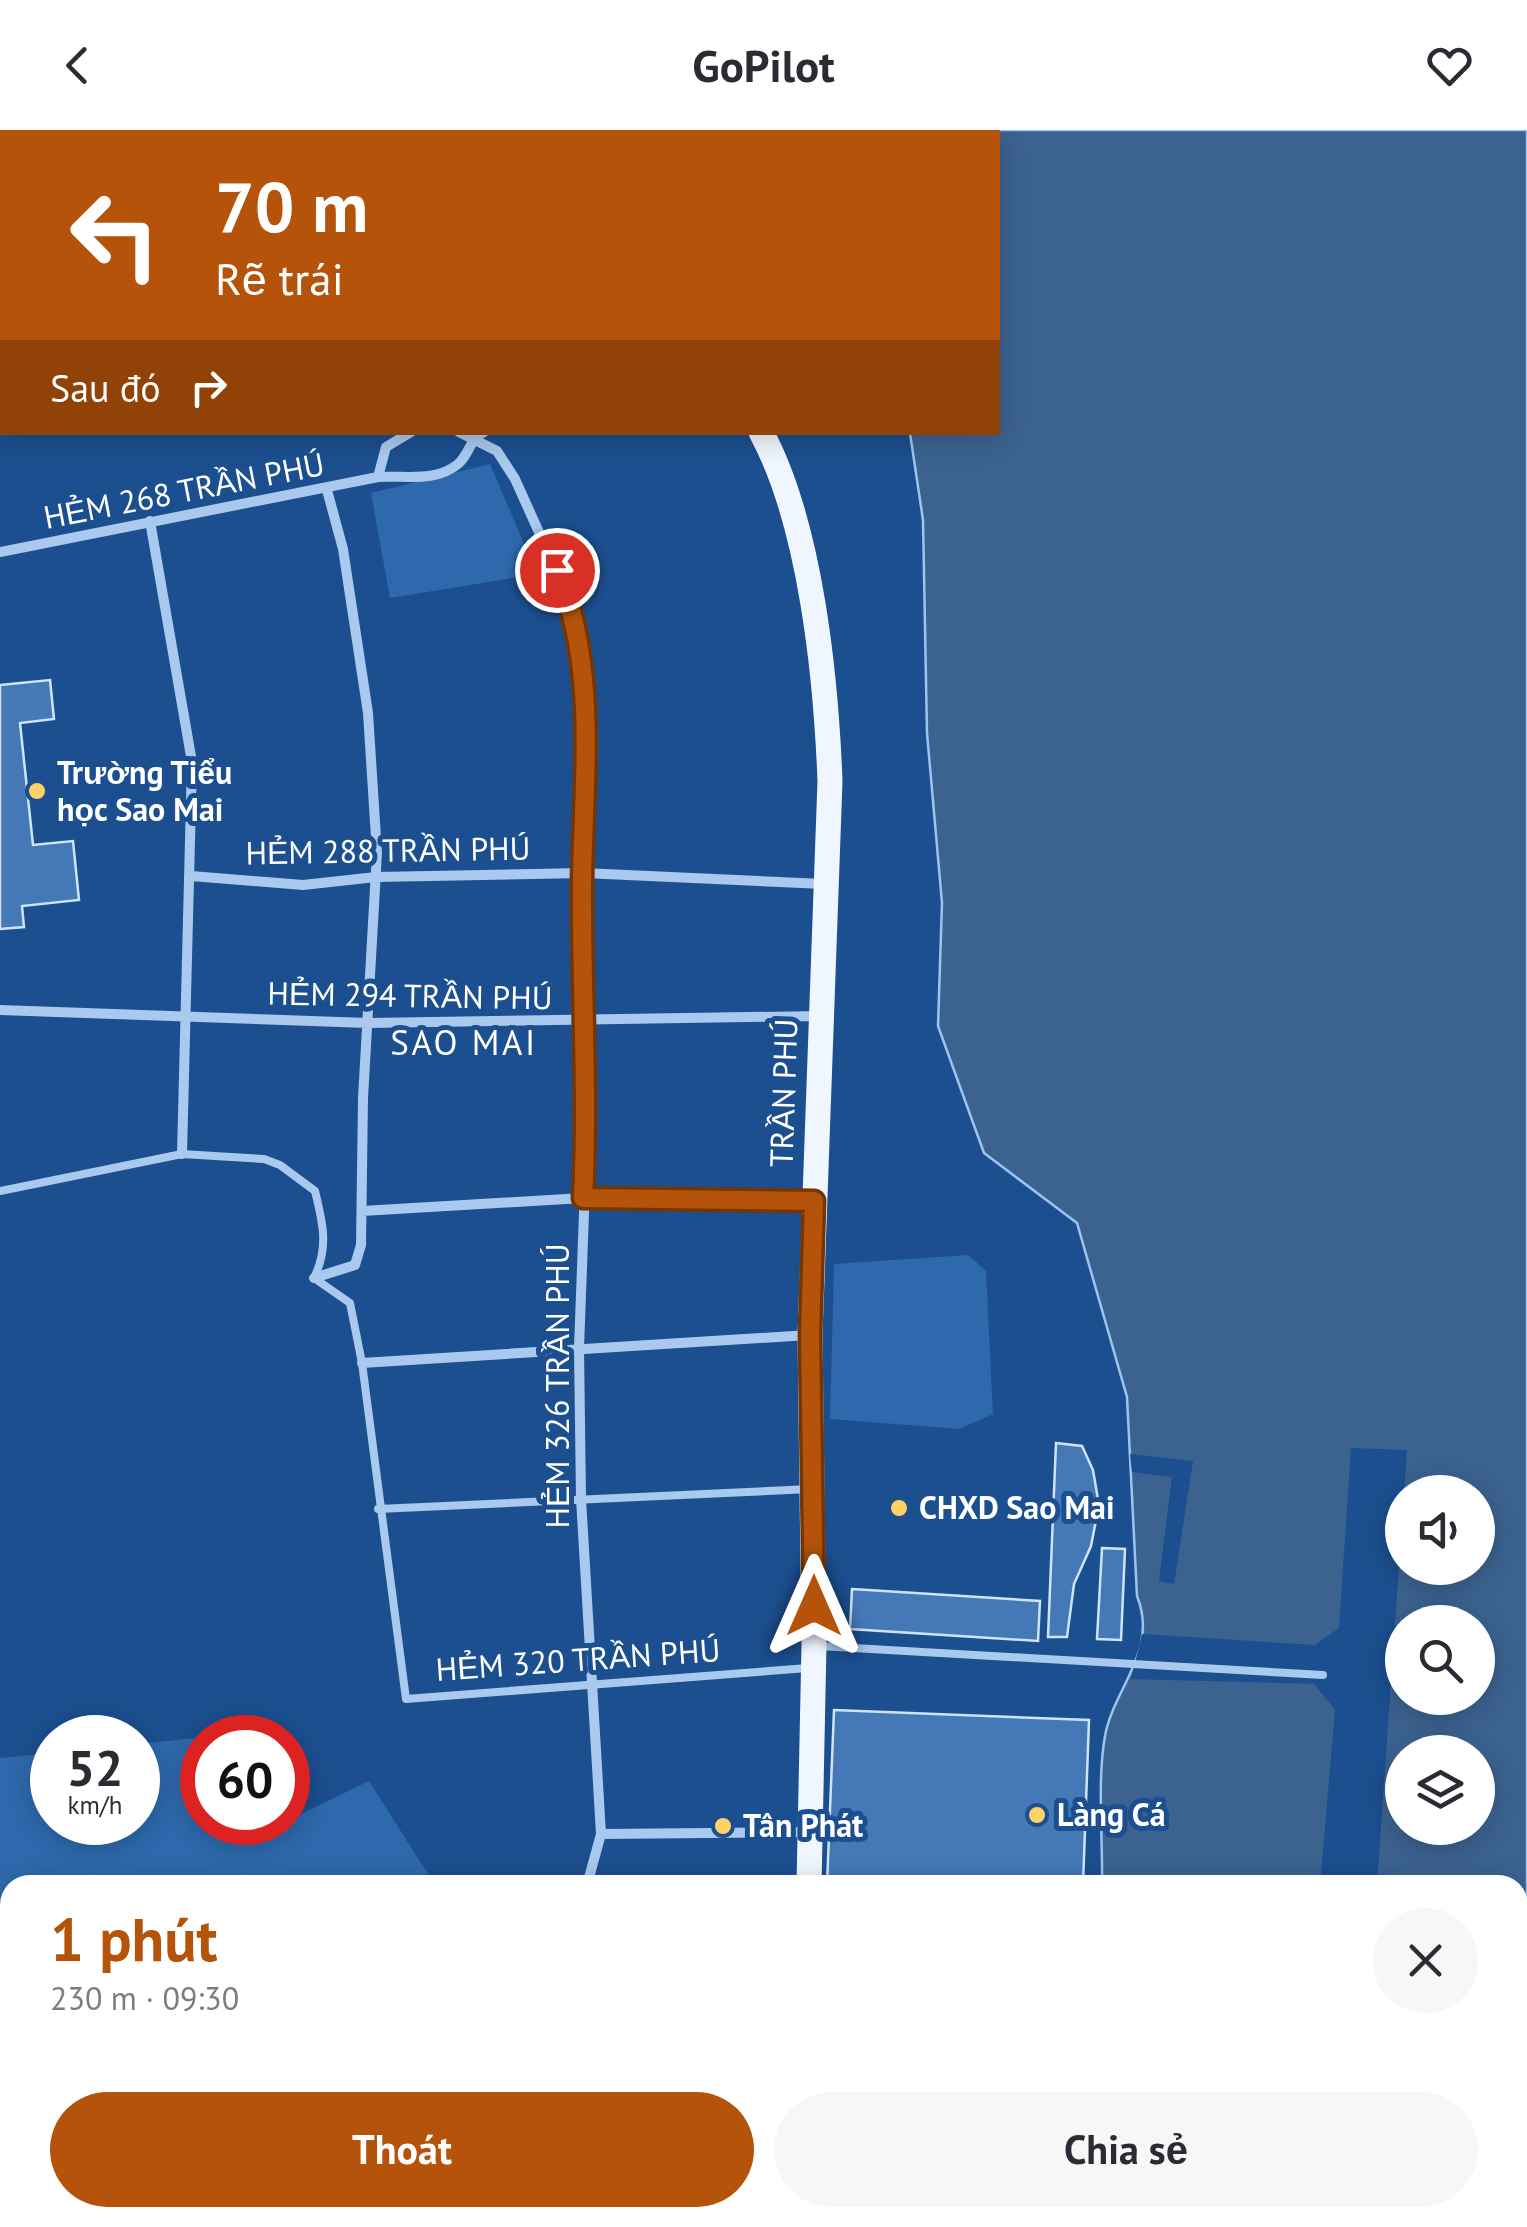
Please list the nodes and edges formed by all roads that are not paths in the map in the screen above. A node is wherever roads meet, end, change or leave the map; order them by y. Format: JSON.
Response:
{"nodes":[{"id":1,"x":406,"y":435,"type":"edge"},
{"id":2,"x":476,"y":435,"type":"edge"},
{"id":3,"x":478,"y":435,"type":"edge"},
{"id":4,"x":761,"y":435,"type":"edge"},
{"id":5,"x":378,"y":477,"type":"junction"},
{"id":6,"x":327,"y":490,"type":"junction"},
{"id":7,"x":150,"y":521,"type":"junction"},
{"id":8,"x":0,"y":552,"type":"edge"},
{"id":9,"x":582,"y":873,"type":"junction"},
{"id":10,"x":191,"y":876,"type":"junction"},
{"id":11,"x":376,"y":877,"type":"junction"},
{"id":12,"x":825,"y":884,"type":"junction"},
{"id":13,"x":0,"y":1010,"type":"edge"},
{"id":14,"x":819,"y":1016,"type":"junction"},
{"id":15,"x":185,"y":1017,"type":"junction"},
{"id":16,"x":585,"y":1022,"type":"junction"},
{"id":17,"x":368,"y":1023,"type":"junction"},
{"id":18,"x":182,"y":1154,"type":"junction"},
{"id":19,"x":0,"y":1191,"type":"edge"},
{"id":20,"x":583,"y":1198,"type":"junction"},
{"id":21,"x":814,"y":1201,"type":"junction"},
{"id":22,"x":362,"y":1211,"type":"junction"},
{"id":23,"x":314,"y":1278,"type":"junction"},
{"id":24,"x":810,"y":1335,"type":"junction"},
{"id":25,"x":579,"y":1348,"type":"junction"},
{"id":26,"x":362,"y":1364,"type":"junction"},
{"id":27,"x":814,"y":1488,"type":"junction"},
{"id":28,"x":581,"y":1500,"type":"junction"},
{"id":29,"x":378,"y":1509,"type":"junction"},
{"id":30,"x":814,"y":1656,"type":"junction"},
{"id":31,"x":1323,"y":1674,"type":"dead end"},
{"id":32,"x":591,"y":1681,"type":"junction"},
{"id":33,"x":812,"y":1832,"type":"junction"},
{"id":34,"x":601,"y":1834,"type":"junction"},
{"id":35,"x":590,"y":1875,"type":"edge"},
{"id":36,"x":810,"y":1875,"type":"edge"}],
"edges":[{"from":1,"to":5,"type":"street"},
{"from":2,"to":5,"type":"street","name":"HẺM 268 TRẦN PHÚ"},
{"from":3,"to":9,"type":"street","name":"HẺM 326 TRẦN PHÚ"},
{"from":4,"to":12,"type":"main road","name":"TRẦN PHÚ"},
{"from":5,"to":6,"type":"street","name":"HẺM 268 TRẦN PHÚ"},
{"from":6,"to":7,"type":"street","name":"HẺM 268 TRẦN PHÚ"},
{"from":6,"to":11,"type":"street"},
{"from":7,"to":8,"type":"street","name":"HẺM 268 TRẦN PHÚ"},
{"from":7,"to":10,"type":"street"},
{"from":9,"to":11,"type":"street","name":"HẺM 288 TRẦN PHÚ"},
{"from":9,"to":12,"type":"street","name":"HẺM 288 TRẦN PHÚ"},
{"from":9,"to":16,"type":"street","name":"HẺM 326 TRẦN PHÚ"},
{"from":10,"to":11,"type":"street","name":"HẺM 288 TRẦN PHÚ"},
{"from":10,"to":15,"type":"street"},
{"from":11,"to":17,"type":"street"},
{"from":12,"to":14,"type":"main road","name":"TRẦN PHÚ"},
{"from":13,"to":15,"type":"street","name":"HẺM 294 TRẦN PHÚ"},
{"from":14,"to":16,"type":"street","name":"HẺM 294 TRẦN PHÚ"},
{"from":14,"to":21,"type":"main road","name":"TRẦN PHÚ"},
{"from":15,"to":17,"type":"street","name":"HẺM 294 TRẦN PHÚ"},
{"from":15,"to":18,"type":"street"},
{"from":16,"to":17,"type":"street","name":"HẺM 294 TRẦN PHÚ"},
{"from":16,"to":20,"type":"street","name":"HẺM 326 TRẦN PHÚ"},
{"from":17,"to":22,"type":"street"},
{"from":18,"to":19,"type":"lane"},
{"from":18,"to":23,"type":"lane"},
{"from":20,"to":21,"type":"street"},
{"from":20,"to":22,"type":"street"},
{"from":20,"to":25,"type":"street","name":"HẺM 326 TRẦN PHÚ"},
{"from":21,"to":24,"type":"main road","name":"TRẦN PHÚ"},
{"from":22,"to":23,"type":"street"},
{"from":23,"to":26,"type":"lane"},
{"from":24,"to":25,"type":"street"},
{"from":24,"to":27,"type":"main road","name":"TRẦN PHÚ"},
{"from":25,"to":26,"type":"street"},
{"from":25,"to":28,"type":"street","name":"HẺM 326 TRẦN PHÚ"},
{"from":26,"to":29,"type":"lane"},
{"from":27,"to":28,"type":"lane"},
{"from":27,"to":30,"type":"main road","name":"TRẦN PHÚ"},
{"from":28,"to":29,"type":"lane"},
{"from":28,"to":32,"type":"street","name":"HẺM 326 TRẦN PHÚ"},
{"from":29,"to":32,"type":"lane","name":"HẺM 320 TRẦN PHÚ"},
{"from":30,"to":31,"type":"lane","name":"HẺM 320 TRẦN PHÚ"},
{"from":30,"to":32,"type":"lane","name":"HẺM 320 TRẦN PHÚ"},
{"from":30,"to":33,"type":"main road","name":"TRẦN PHÚ"},
{"from":32,"to":34,"type":"street","name":"HẺM 326 TRẦN PHÚ"},
{"from":33,"to":34,"type":"street"},
{"from":33,"to":36,"type":"main road","name":"TRẦN PHÚ"},
{"from":34,"to":35,"type":"street","name":"HẺM 326 TRẦN PHÚ"}]}
